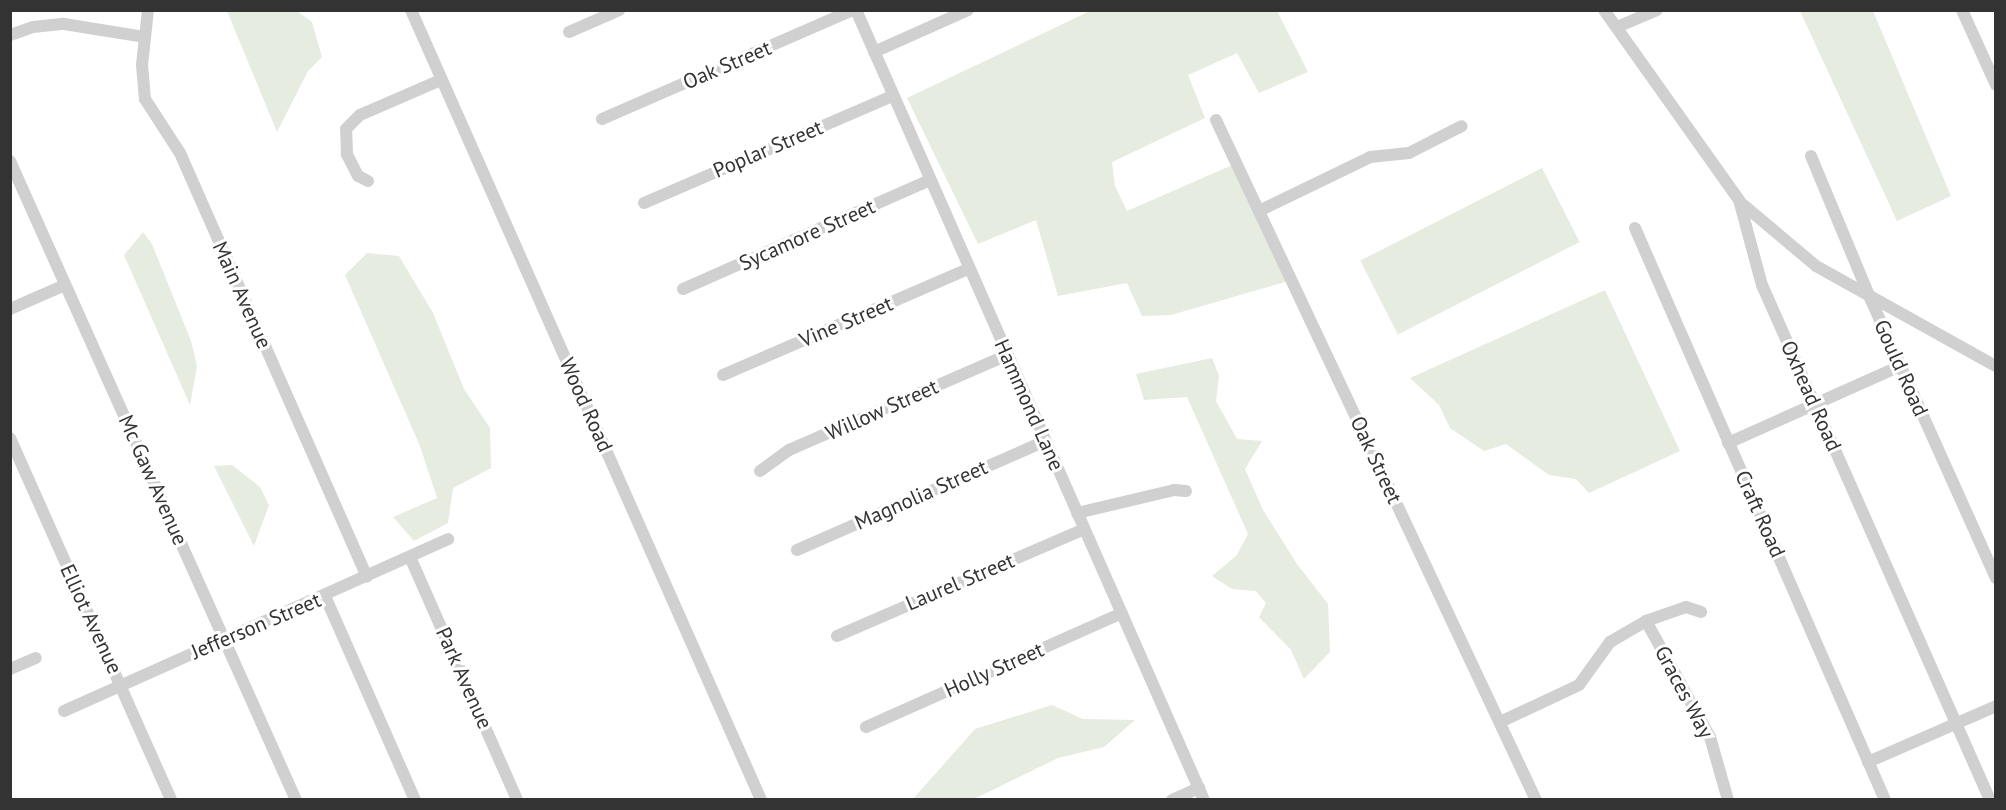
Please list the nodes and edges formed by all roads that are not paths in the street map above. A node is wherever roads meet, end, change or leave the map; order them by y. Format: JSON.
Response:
{"nodes":[{"id":1,"x":148,"y":10,"type":"edge"},
{"id":2,"x":411,"y":10,"type":"edge"},
{"id":3,"x":619,"y":10,"type":"edge"},
{"id":4,"x":855,"y":10,"type":"edge"},
{"id":5,"x":968,"y":10,"type":"edge"},
{"id":6,"x":1605,"y":10,"type":"edge"},
{"id":7,"x":1657,"y":10,"type":"edge"},
{"id":8,"x":1962,"y":10,"type":"edge"},
{"id":9,"x":1617,"y":27,"type":"junction"},
{"id":10,"x":569,"y":32,"type":"dead end"},
{"id":11,"x":10,"y":35,"type":"edge"},
{"id":12,"x":144,"y":38,"type":"junction"},
{"id":13,"x":874,"y":52,"type":"junction"},
{"id":14,"x":441,"y":80,"type":"junction"},
{"id":15,"x":1995,"y":85,"type":"edge"},
{"id":16,"x":893,"y":96,"type":"junction"},
{"id":17,"x":602,"y":119,"type":"dead end"},
{"id":18,"x":1216,"y":120,"type":"dead end"},
{"id":19,"x":1462,"y":126,"type":"dead end"},
{"id":20,"x":1811,"y":156,"type":"dead end"},
{"id":21,"x":10,"y":161,"type":"edge"},
{"id":22,"x":930,"y":180,"type":"junction"},
{"id":23,"x":369,"y":182,"type":"dead end"},
{"id":24,"x":1739,"y":200,"type":"junction"},
{"id":25,"x":644,"y":203,"type":"dead end"},
{"id":26,"x":1259,"y":211,"type":"junction"},
{"id":27,"x":1635,"y":228,"type":"dead end"},
{"id":28,"x":968,"y":269,"type":"junction"},
{"id":29,"x":65,"y":285,"type":"junction"},
{"id":30,"x":683,"y":288,"type":"dead end"},
{"id":31,"x":1871,"y":300,"type":"junction"},
{"id":32,"x":10,"y":309,"type":"edge"},
{"id":33,"x":1007,"y":355,"type":"junction"},
{"id":34,"x":1900,"y":366,"type":"junction"},
{"id":35,"x":1995,"y":366,"type":"edge"},
{"id":36,"x":723,"y":375,"type":"dead end"},
{"id":37,"x":1816,"y":405,"type":"junction"},
{"id":38,"x":10,"y":438,"type":"edge"},
{"id":39,"x":1045,"y":441,"type":"junction"},
{"id":40,"x":1728,"y":442,"type":"junction"},
{"id":41,"x":760,"y":471,"type":"dead end"},
{"id":42,"x":1186,"y":491,"type":"dead end"},
{"id":43,"x":1077,"y":513,"type":"junction"},
{"id":44,"x":1084,"y":529,"type":"junction"},
{"id":45,"x":448,"y":539,"type":"dead end"},
{"id":46,"x":797,"y":550,"type":"dead end"},
{"id":47,"x":410,"y":557,"type":"junction"},
{"id":48,"x":367,"y":577,"type":"junction"},
{"id":49,"x":1995,"y":578,"type":"edge"},
{"id":50,"x":325,"y":597,"type":"junction"},
{"id":51,"x":1701,"y":612,"type":"dead end"},
{"id":52,"x":1122,"y":613,"type":"junction"},
{"id":53,"x":1646,"y":621,"type":"junction"},
{"id":54,"x":837,"y":636,"type":"dead end"},
{"id":55,"x":225,"y":638,"type":"junction"},
{"id":56,"x":36,"y":658,"type":"dead end"},
{"id":57,"x":10,"y":669,"type":"edge"},
{"id":58,"x":122,"y":686,"type":"junction"},
{"id":59,"x":1995,"y":706,"type":"edge"},
{"id":60,"x":64,"y":711,"type":"dead end"},
{"id":61,"x":1500,"y":722,"type":"junction"},
{"id":62,"x":1955,"y":723,"type":"junction"},
{"id":63,"x":866,"y":727,"type":"dead end"},
{"id":64,"x":1868,"y":762,"type":"junction"},
{"id":65,"x":1202,"y":794,"type":"edge"},
{"id":66,"x":171,"y":800,"type":"edge"},
{"id":67,"x":296,"y":800,"type":"edge"},
{"id":68,"x":415,"y":800,"type":"edge"},
{"id":69,"x":517,"y":800,"type":"edge"},
{"id":70,"x":761,"y":800,"type":"edge"},
{"id":71,"x":1172,"y":800,"type":"edge"},
{"id":72,"x":1536,"y":800,"type":"edge"},
{"id":73,"x":1728,"y":800,"type":"edge"},
{"id":74,"x":1885,"y":800,"type":"edge"},
{"id":75,"x":1990,"y":800,"type":"edge"}],
"edges":[{"from":1,"to":12,"type":"street","name":"Main Avenue"},
{"from":2,"to":14,"type":"street","name":"Wood Road"},
{"from":3,"to":10,"type":"street"},
{"from":4,"to":13,"type":"street","name":"Hammond Lane"},
{"from":4,"to":17,"type":"street","name":"Oak Street"},
{"from":5,"to":13,"type":"street"},
{"from":6,"to":9,"type":"street","name":"Oxhead Road"},
{"from":7,"to":9,"type":"street"},
{"from":8,"to":15,"type":"street"},
{"from":9,"to":24,"type":"street","name":"Oxhead Road"},
{"from":11,"to":12,"type":"street"},
{"from":12,"to":48,"type":"street","name":"Main Avenue"},
{"from":13,"to":16,"type":"street","name":"Hammond Lane"},
{"from":14,"to":23,"type":"street"},
{"from":14,"to":70,"type":"street","name":"Wood Road"},
{"from":16,"to":22,"type":"street","name":"Hammond Lane"},
{"from":16,"to":25,"type":"street","name":"Poplar Street"},
{"from":18,"to":26,"type":"street","name":"Oak Street"},
{"from":19,"to":26,"type":"street"},
{"from":20,"to":31,"type":"street","name":"Gould Road"},
{"from":21,"to":29,"type":"street","name":"Mc Gaw Avenue"},
{"from":22,"to":28,"type":"street","name":"Hammond Lane"},
{"from":22,"to":30,"type":"street","name":"Sycamore Street"},
{"from":24,"to":31,"type":"street"},
{"from":24,"to":37,"type":"street","name":"Oxhead Road"},
{"from":26,"to":61,"type":"street","name":"Oak Street"},
{"from":27,"to":40,"type":"street","name":"Craft Road"},
{"from":28,"to":33,"type":"street","name":"Hammond Lane"},
{"from":28,"to":36,"type":"street","name":"Vine Street"},
{"from":29,"to":32,"type":"street"},
{"from":29,"to":55,"type":"street","name":"Mc Gaw Avenue"},
{"from":31,"to":34,"type":"street","name":"Gould Road"},
{"from":31,"to":35,"type":"street"},
{"from":33,"to":39,"type":"street","name":"Hammond Lane"},
{"from":33,"to":41,"type":"street","name":"Willow Street"},
{"from":34,"to":37,"type":"street"},
{"from":34,"to":49,"type":"street","name":"Gould Road"},
{"from":37,"to":40,"type":"street"},
{"from":37,"to":62,"type":"street","name":"Oxhead Road"},
{"from":38,"to":58,"type":"street","name":"Elliot Avenue"},
{"from":39,"to":43,"type":"street","name":"Hammond Lane"},
{"from":39,"to":46,"type":"street","name":"Magnolia Street"},
{"from":40,"to":64,"type":"street","name":"Craft Road"},
{"from":42,"to":43,"type":"street"},
{"from":43,"to":44,"type":"street","name":"Hammond Lane"},
{"from":44,"to":52,"type":"street","name":"Hammond Lane"},
{"from":44,"to":54,"type":"street","name":"Laurel Street"},
{"from":45,"to":47,"type":"street","name":"Jefferson Street"},
{"from":47,"to":48,"type":"street","name":"Jefferson Street"},
{"from":47,"to":69,"type":"street","name":"Park Avenue"},
{"from":48,"to":50,"type":"street","name":"Jefferson Street"},
{"from":50,"to":55,"type":"street","name":"Jefferson Street"},
{"from":50,"to":68,"type":"street"},
{"from":51,"to":53,"type":"street"},
{"from":52,"to":63,"type":"street","name":"Holly Street"},
{"from":52,"to":65,"type":"street","name":"Hammond Lane"},
{"from":53,"to":61,"type":"street"},
{"from":53,"to":73,"type":"street","name":"Graces Way"},
{"from":55,"to":58,"type":"street","name":"Jefferson Street"},
{"from":55,"to":67,"type":"street","name":"Mc Gaw Avenue"},
{"from":56,"to":57,"type":"street"},
{"from":58,"to":60,"type":"street","name":"Jefferson Street"},
{"from":58,"to":66,"type":"street","name":"Elliot Avenue"},
{"from":59,"to":62,"type":"street"},
{"from":61,"to":72,"type":"street","name":"Oak Street"},
{"from":62,"to":64,"type":"street"},
{"from":62,"to":75,"type":"street","name":"Oxhead Road"},
{"from":64,"to":74,"type":"street","name":"Craft Road"},
{"from":65,"to":71,"type":"street"}]}
